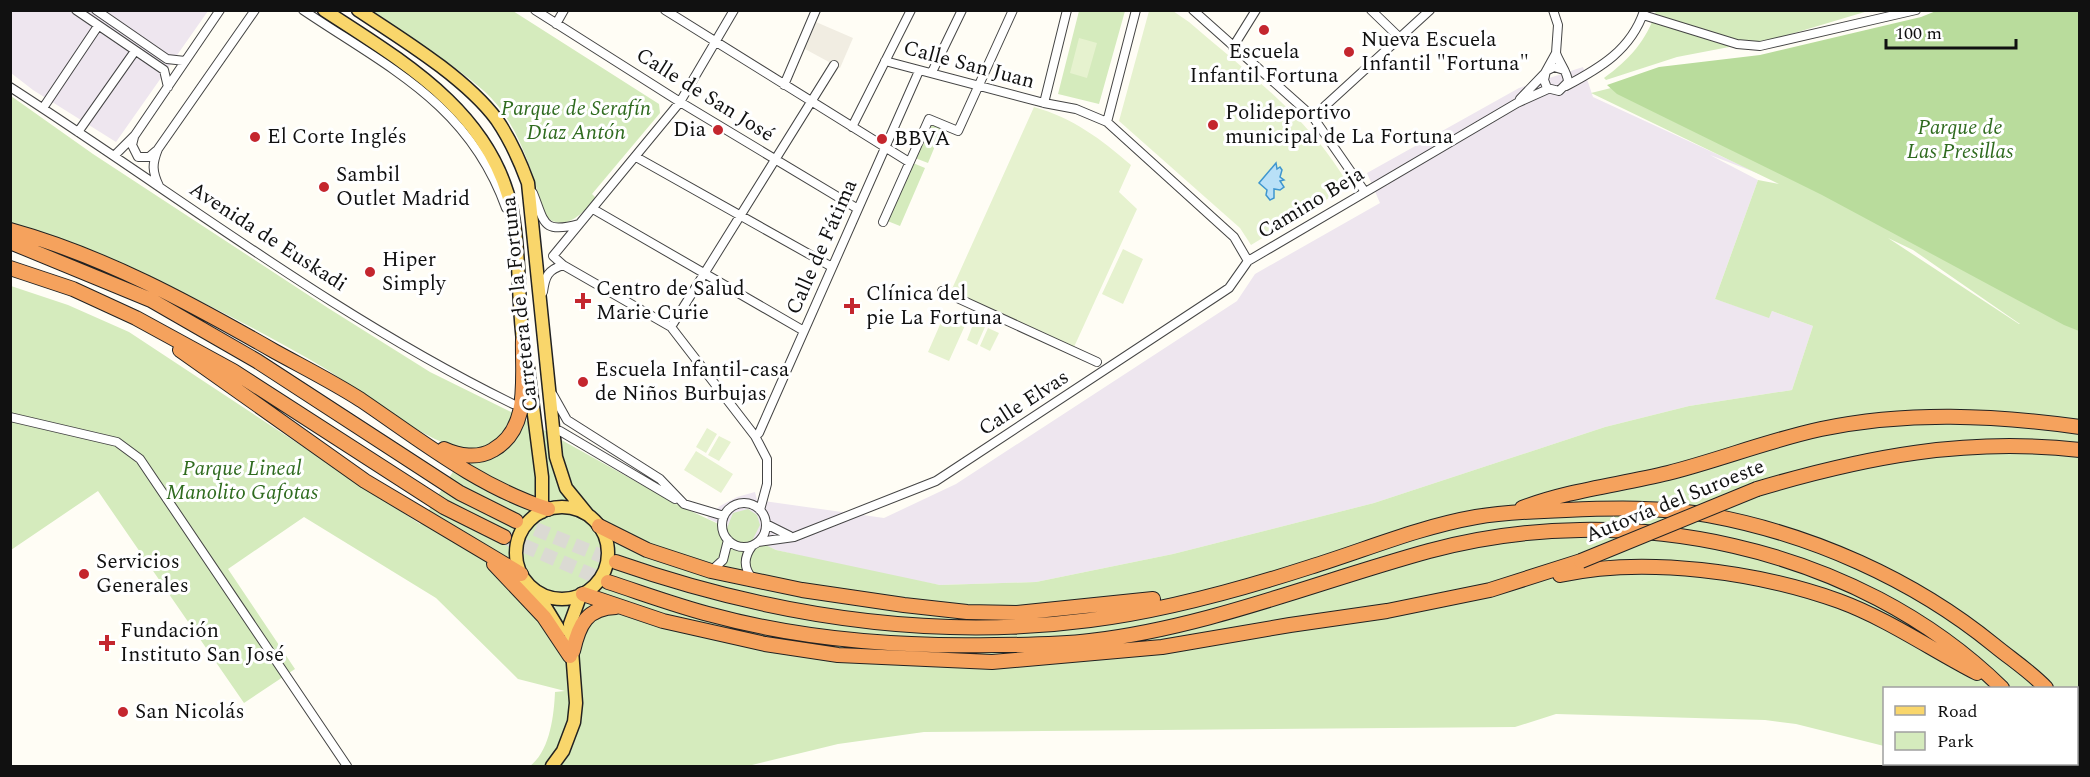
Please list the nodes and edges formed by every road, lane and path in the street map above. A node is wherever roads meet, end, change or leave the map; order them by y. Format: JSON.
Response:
{"nodes":[{"id":1,"x":76,"y":10,"type":"edge"},
{"id":2,"x":96,"y":10,"type":"edge"},
{"id":3,"x":220,"y":10,"type":"edge"},
{"id":4,"x":303,"y":10,"type":"edge"},
{"id":5,"x":324,"y":10,"type":"edge"},
{"id":6,"x":358,"y":10,"type":"edge"},
{"id":7,"x":535,"y":10,"type":"edge"},
{"id":8,"x":564,"y":10,"type":"edge"},
{"id":9,"x":665,"y":10,"type":"edge"},
{"id":10,"x":734,"y":10,"type":"edge"},
{"id":11,"x":816,"y":10,"type":"edge"},
{"id":12,"x":910,"y":10,"type":"edge"},
{"id":13,"x":962,"y":10,"type":"edge"},
{"id":14,"x":1013,"y":10,"type":"edge"},
{"id":15,"x":1067,"y":10,"type":"edge"},
{"id":16,"x":1136,"y":10,"type":"edge"},
{"id":17,"x":1192,"y":10,"type":"edge"},
{"id":18,"x":1256,"y":10,"type":"edge"},
{"id":19,"x":1371,"y":10,"type":"edge"},
{"id":20,"x":1430,"y":10,"type":"edge"},
{"id":21,"x":1553,"y":10,"type":"edge"},
{"id":22,"x":1916,"y":10,"type":"edge"},
{"id":23,"x":254,"y":11,"type":"edge"},
{"id":24,"x":1644,"y":13,"type":"edge"},
{"id":25,"x":556,"y":24,"type":"junction"},
{"id":26,"x":98,"y":26,"type":"junction"},
{"id":27,"x":1400,"y":38,"type":"junction"},
{"id":28,"x":715,"y":43,"type":"junction"},
{"id":29,"x":1233,"y":47,"type":"junction"},
{"id":30,"x":135,"y":51,"type":"junction"},
{"id":31,"x":1556,"y":53,"type":"junction"},
{"id":32,"x":185,"y":61,"type":"junction"},
{"id":33,"x":885,"y":62,"type":"junction"},
{"id":34,"x":834,"y":65,"type":"dead end"},
{"id":35,"x":1564,"y":70,"type":"junction"},
{"id":36,"x":920,"y":71,"type":"junction"},
{"id":37,"x":932,"y":72,"type":"junction"},
{"id":38,"x":1545,"y":73,"type":"junction"},
{"id":39,"x":784,"y":85,"type":"junction"},
{"id":40,"x":977,"y":85,"type":"junction"},
{"id":41,"x":1566,"y":86,"type":"junction"},
{"id":42,"x":10,"y":87,"type":"edge"},
{"id":43,"x":168,"y":87,"type":"junction"},
{"id":44,"x":1548,"y":89,"type":"junction"},
{"id":45,"x":680,"y":102,"type":"junction"},
{"id":46,"x":812,"y":103,"type":"junction"},
{"id":47,"x":1044,"y":103,"type":"junction"},
{"id":48,"x":1517,"y":103,"type":"junction"},
{"id":49,"x":43,"y":108,"type":"junction"},
{"id":50,"x":1312,"y":117,"type":"junction"},
{"id":51,"x":1107,"y":122,"type":"junction"},
{"id":52,"x":852,"y":127,"type":"junction"},
{"id":53,"x":78,"y":132,"type":"junction"},
{"id":54,"x":135,"y":135,"type":"junction"},
{"id":55,"x":886,"y":147,"type":"junction"},
{"id":56,"x":158,"y":149,"type":"junction"},
{"id":57,"x":114,"y":156,"type":"junction"},
{"id":58,"x":636,"y":157,"type":"junction"},
{"id":59,"x":775,"y":159,"type":"junction"},
{"id":60,"x":909,"y":162,"type":"junction"},
{"id":61,"x":528,"y":183,"type":"junction"},
{"id":62,"x":160,"y":187,"type":"junction"},
{"id":63,"x":1365,"y":192,"type":"junction"},
{"id":64,"x":593,"y":209,"type":"junction"},
{"id":65,"x":858,"y":209,"type":"junction"},
{"id":66,"x":741,"y":216,"type":"junction"},
{"id":67,"x":883,"y":222,"type":"dead end"},
{"id":68,"x":580,"y":223,"type":"junction"},
{"id":69,"x":10,"y":230,"type":"edge"},
{"id":70,"x":515,"y":235,"type":"junction"},
{"id":71,"x":10,"y":242,"type":"edge"},
{"id":72,"x":1248,"y":261,"type":"junction"},
{"id":73,"x":560,"y":263,"type":"junction"},
{"id":74,"x":832,"y":267,"type":"junction"},
{"id":75,"x":10,"y":268,"type":"edge"},
{"id":76,"x":704,"y":273,"type":"junction"},
{"id":77,"x":942,"y":291,"type":"dead end"},
{"id":78,"x":541,"y":316,"type":"junction"},
{"id":79,"x":671,"y":327,"type":"junction"},
{"id":80,"x":804,"y":331,"type":"junction"},
{"id":81,"x":159,"y":332,"type":"junction"},
{"id":82,"x":523,"y":340,"type":"junction"},
{"id":83,"x":545,"y":361,"type":"junction"},
{"id":84,"x":1097,"y":362,"type":"dead end"},
{"id":85,"x":513,"y":404,"type":"dead end"},
{"id":86,"x":381,"y":416,"type":"junction"},
{"id":87,"x":10,"y":417,"type":"edge"},
{"id":88,"x":2079,"y":427,"type":"edge"},
{"id":89,"x":560,"y":431,"type":"dead end"},
{"id":90,"x":755,"y":436,"type":"junction"},
{"id":91,"x":2079,"y":450,"type":"edge"},
{"id":92,"x":684,"y":504,"type":"junction"},
{"id":93,"x":544,"y":510,"type":"junction"},
{"id":94,"x":760,"y":510,"type":"junction"},
{"id":95,"x":1511,"y":512,"type":"junction"},
{"id":96,"x":588,"y":515,"type":"junction"},
{"id":97,"x":724,"y":516,"type":"junction"},
{"id":98,"x":516,"y":521,"type":"tunnel mouth"},
{"id":99,"x":766,"y":524,"type":"junction"},
{"id":100,"x":599,"y":526,"type":"junction"},
{"id":101,"x":504,"y":537,"type":"tunnel mouth"},
{"id":102,"x":795,"y":537,"type":"junction"},
{"id":103,"x":728,"y":540,"type":"junction"},
{"id":104,"x":472,"y":544,"type":"junction"},
{"id":105,"x":755,"y":544,"type":"junction"},
{"id":106,"x":616,"y":562,"type":"tunnel mouth"},
{"id":107,"x":711,"y":571,"type":"junction"},
{"id":108,"x":521,"y":574,"type":"junction"},
{"id":109,"x":755,"y":581,"type":"junction"},
{"id":110,"x":608,"y":582,"type":"tunnel mouth"},
{"id":111,"x":534,"y":589,"type":"junction"},
{"id":112,"x":1490,"y":590,"type":"junction"},
{"id":113,"x":582,"y":594,"type":"junction"},
{"id":114,"x":1224,"y":594,"type":"junction"},
{"id":115,"x":620,"y":607,"type":"junction"},
{"id":116,"x":1290,"y":625,"type":"junction"},
{"id":117,"x":1092,"y":641,"type":"junction"},
{"id":118,"x":572,"y":654,"type":"junction"},
{"id":119,"x":2000,"y":686,"type":"edge"},
{"id":120,"x":2045,"y":687,"type":"edge"},
{"id":121,"x":347,"y":766,"type":"edge"},
{"id":122,"x":552,"y":766,"type":"edge"}],
"edges":[{"from":1,"to":26,"type":"street"},
{"from":2,"to":32,"type":"street"},
{"from":3,"to":32,"type":"street"},
{"from":4,"to":70,"type":"street"},
{"from":5,"to":70,"type":"main road","name":"Carretera de la Fortuna"},
{"from":6,"to":61,"type":"main road","name":"Carretera de la Fortuna"},
{"from":7,"to":25,"type":"street","name":"Calle de San José"},
{"from":8,"to":25,"type":"street"},
{"from":9,"to":28,"type":"street"},
{"from":10,"to":28,"type":"street"},
{"from":11,"to":39,"type":"street"},
{"from":12,"to":33,"type":"street"},
{"from":13,"to":37,"type":"street"},
{"from":14,"to":40,"type":"street"},
{"from":15,"to":47,"type":"street"},
{"from":16,"to":51,"type":"street"},
{"from":17,"to":29,"type":"street"},
{"from":18,"to":29,"type":"street"},
{"from":19,"to":27,"type":"street"},
{"from":20,"to":27,"type":"street"},
{"from":21,"to":31,"type":"street"},
{"from":22,"to":24,"type":"street"},
{"from":23,"to":56,"type":"street"},
{"from":24,"to":41,"type":"street"},
{"from":25,"to":45,"type":"street","name":"Calle de San José"},
{"from":26,"to":30,"type":"street"},
{"from":26,"to":49,"type":"street"},
{"from":27,"to":50,"type":"street"},
{"from":28,"to":39,"type":"street"},
{"from":28,"to":45,"type":"street"},
{"from":29,"to":50,"type":"street"},
{"from":30,"to":43,"type":"street"},
{"from":30,"to":53,"type":"street"},
{"from":31,"to":35,"type":"street"},
{"from":31,"to":38,"type":"street"},
{"from":32,"to":43,"type":"street"},
{"from":33,"to":36,"type":"street","name":"Calle San Juan"},
{"from":33,"to":52,"type":"street"},
{"from":34,"to":46,"type":"street"},
{"from":35,"to":38,"type":"street"},
{"from":35,"to":41,"type":"street"},
{"from":36,"to":37,"type":"street","name":"Calle San Juan"},
{"from":36,"to":55,"type":"street","name":"Calle de Fátima"},
{"from":37,"to":40,"type":"street","name":"Calle San Juan"},
{"from":38,"to":44,"type":"street"},
{"from":38,"to":48,"type":"street"},
{"from":39,"to":46,"type":"street"},
{"from":40,"to":47,"type":"street","name":"Calle San Juan"},
{"from":40,"to":60,"type":"street"},
{"from":41,"to":44,"type":"street"},
{"from":42,"to":49,"type":"street","name":"Avenida de Euskadi"},
{"from":43,"to":54,"type":"street"},
{"from":44,"to":48,"type":"street","name":"Camino Beja"},
{"from":45,"to":58,"type":"street"},
{"from":45,"to":59,"type":"street","name":"Calle de San José"},
{"from":46,"to":52,"type":"street"},
{"from":46,"to":59,"type":"street"},
{"from":47,"to":51,"type":"street","name":"Calle San Juan"},
{"from":48,"to":63,"type":"street","name":"Camino Beja"},
{"from":49,"to":53,"type":"street","name":"Avenida de Euskadi"},
{"from":50,"to":63,"type":"street"},
{"from":51,"to":72,"type":"street","name":"Calle San Juan"},
{"from":52,"to":55,"type":"street"},
{"from":53,"to":57,"type":"street","name":"Avenida de Euskadi"},
{"from":54,"to":56,"type":"street"},
{"from":54,"to":57,"type":"street"},
{"from":55,"to":60,"type":"street"},
{"from":55,"to":65,"type":"street","name":"Calle de Fátima"},
{"from":56,"to":62,"type":"street"},
{"from":57,"to":62,"type":"street","name":"Avenida de Euskadi"},
{"from":58,"to":64,"type":"street"},
{"from":58,"to":66,"type":"street"},
{"from":59,"to":65,"type":"street","name":"Calle de San José"},
{"from":59,"to":66,"type":"street"},
{"from":60,"to":67,"type":"street"},
{"from":61,"to":68,"type":"street"},
{"from":61,"to":78,"type":"main road","name":"Carretera de la Fortuna"},
{"from":62,"to":85,"type":"street","name":"Avenida de Euskadi"},
{"from":63,"to":72,"type":"street","name":"Camino Beja"},
{"from":64,"to":68,"type":"street"},
{"from":64,"to":76,"type":"street"},
{"from":65,"to":74,"type":"street","name":"Calle de Fátima"},
{"from":66,"to":74,"type":"street"},
{"from":66,"to":76,"type":"street"},
{"from":68,"to":73,"type":"street"},
{"from":69,"to":86,"type":"highway"},
{"from":70,"to":82,"type":"main road","name":"Carretera de la Fortuna"},
{"from":71,"to":98,"type":"highway"},
{"from":72,"to":102,"type":"street","name":"Calle Elvas"},
{"from":73,"to":78,"type":"street"},
{"from":73,"to":79,"type":"street"},
{"from":74,"to":80,"type":"street","name":"Calle de Fátima"},
{"from":75,"to":81,"type":"highway"},
{"from":76,"to":79,"type":"street"},
{"from":76,"to":80,"type":"street"},
{"from":77,"to":84,"type":"street"},
{"from":78,"to":83,"type":"main road","name":"Carretera de la Fortuna"},
{"from":79,"to":90,"type":"street"},
{"from":80,"to":90,"type":"street","name":"Calle de Fátima"},
{"from":81,"to":101,"type":"highway"},
{"from":81,"to":104,"type":"highway"},
{"from":82,"to":86,"type":"highway"},
{"from":82,"to":93,"type":"main road","name":"Carretera de la Fortuna"},
{"from":83,"to":92,"type":"street"},
{"from":83,"to":96,"type":"main road","name":"Carretera de la Fortuna"},
{"from":86,"to":93,"type":"highway"},
{"from":87,"to":121,"type":"street"},
{"from":88,"to":95,"type":"highway","name":"Autovía del Suroeste"},
{"from":89,"to":92,"type":"street"},
{"from":90,"to":94,"type":"street"},
{"from":91,"to":112,"type":"highway","name":"Autovía del Suroeste","bridge":true},
{"from":92,"to":97,"type":"street"},
{"from":93,"to":96,"type":"main road"},
{"from":93,"to":108,"type":"main road"},
{"from":94,"to":97,"type":"street"},
{"from":94,"to":99,"type":"street"},
{"from":95,"to":114,"type":"highway"},
{"from":95,"to":120,"type":"highway"},
{"from":96,"to":100,"type":"main road"},
{"from":97,"to":103,"type":"street"},
{"from":99,"to":102,"type":"street"},
{"from":99,"to":105,"type":"street"},
{"from":100,"to":107,"type":"highway"},
{"from":100,"to":113,"type":"main road"},
{"from":102,"to":105,"type":"street","name":"Calle Elvas"},
{"from":103,"to":105,"type":"street"},
{"from":103,"to":107,"type":"street"},
{"from":104,"to":108,"type":"highway"},
{"from":104,"to":118,"type":"highway"},
{"from":105,"to":109,"type":"street"},
{"from":106,"to":114,"type":"highway"},
{"from":107,"to":109,"type":"highway"},
{"from":108,"to":111,"type":"main road"},
{"from":109,"to":114,"type":"highway"},
{"from":110,"to":117,"type":"highway"},
{"from":111,"to":113,"type":"main road"},
{"from":111,"to":118,"type":"main road"},
{"from":112,"to":116,"type":"highway","name":"Autovía del Suroeste"},
{"from":112,"to":119,"type":"highway"},
{"from":113,"to":115,"type":"highway"},
{"from":113,"to":118,"type":"main road"},
{"from":115,"to":116,"type":"highway"},
{"from":115,"to":118,"type":"highway"},
{"from":116,"to":117,"type":"highway"},
{"from":117,"to":119,"type":"highway"},
{"from":118,"to":122,"type":"main road"}]}
